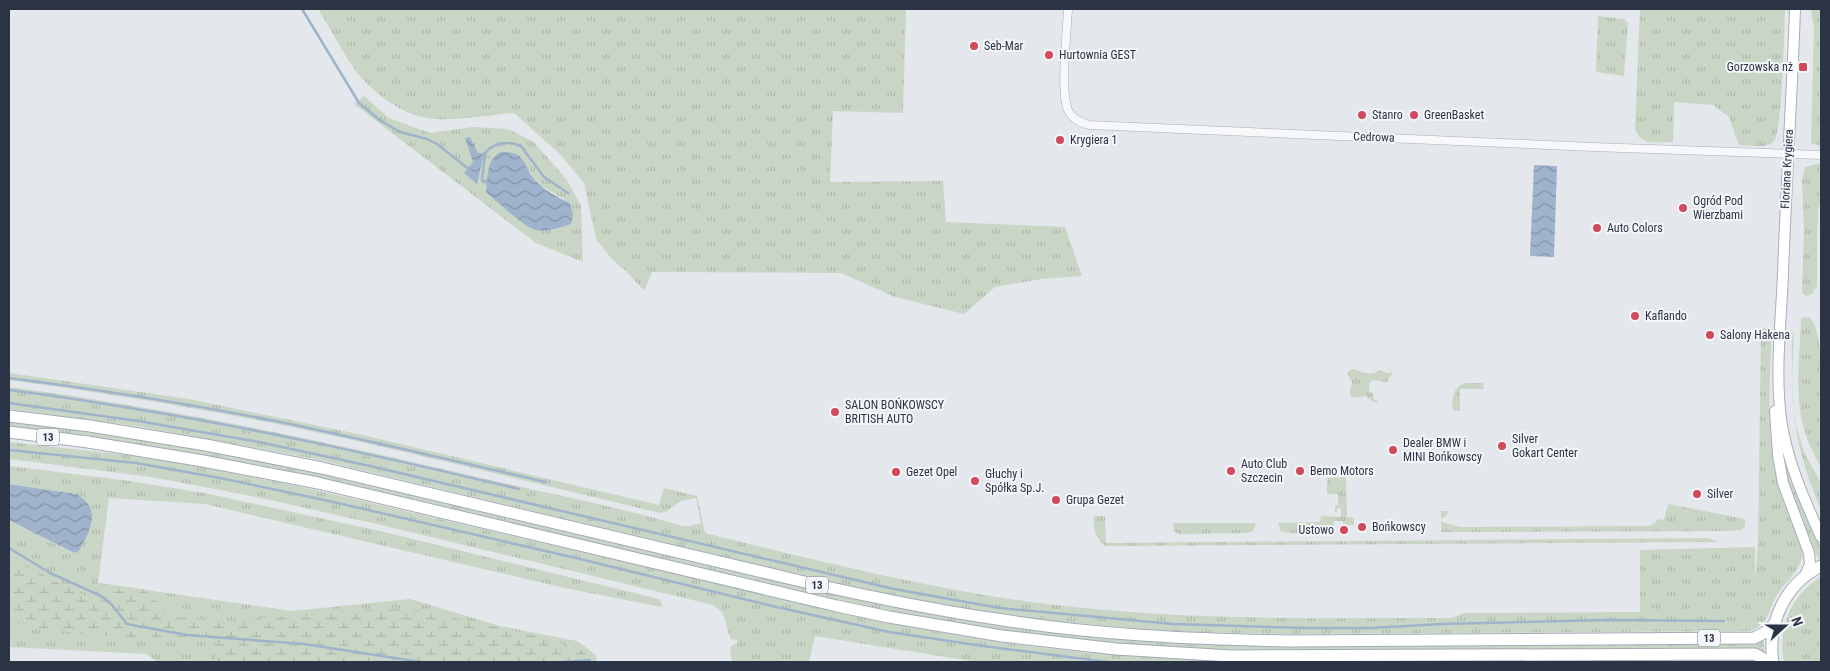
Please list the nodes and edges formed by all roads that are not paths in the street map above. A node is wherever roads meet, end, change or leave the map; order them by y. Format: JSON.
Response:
{"nodes":[{"id":1,"x":1068,"y":9,"type":"edge"},
{"id":2,"x":1796,"y":9,"type":"edge"},
{"id":3,"x":1787,"y":154,"type":"junction"},
{"id":4,"x":1821,"y":154,"type":"edge"},
{"id":5,"x":1780,"y":328,"type":"junction"},
{"id":6,"x":9,"y":416,"type":"edge"},
{"id":7,"x":9,"y":432,"type":"edge"},
{"id":8,"x":1821,"y":537,"type":"edge"},
{"id":9,"x":1821,"y":566,"type":"edge"},
{"id":10,"x":1805,"y":576,"type":"junction"},
{"id":11,"x":1774,"y":624,"type":"junction"},
{"id":12,"x":1769,"y":662,"type":"edge"},
{"id":13,"x":1773,"y":662,"type":"edge"}],
"edges":[{"from":1,"to":3,"type":"street","name":"Cedrowa"},
{"from":2,"to":3,"type":"street","name":"Floriana Krygiera"},
{"from":3,"to":4,"type":"street","name":"Cedrowa"},
{"from":3,"to":5,"type":"street","name":"Floriana Krygiera"},
{"from":5,"to":8,"type":"street","name":"Floriana Krygiera"},
{"from":5,"to":10,"type":"street","name":"Floriana Krygiera"},
{"from":6,"to":11,"type":"main road","number":"13"},
{"from":7,"to":12,"type":"main road","number":"13"},
{"from":9,"to":10,"type":"main road"},
{"from":10,"to":11,"type":"main road"},
{"from":11,"to":13,"type":"main road"}]}
